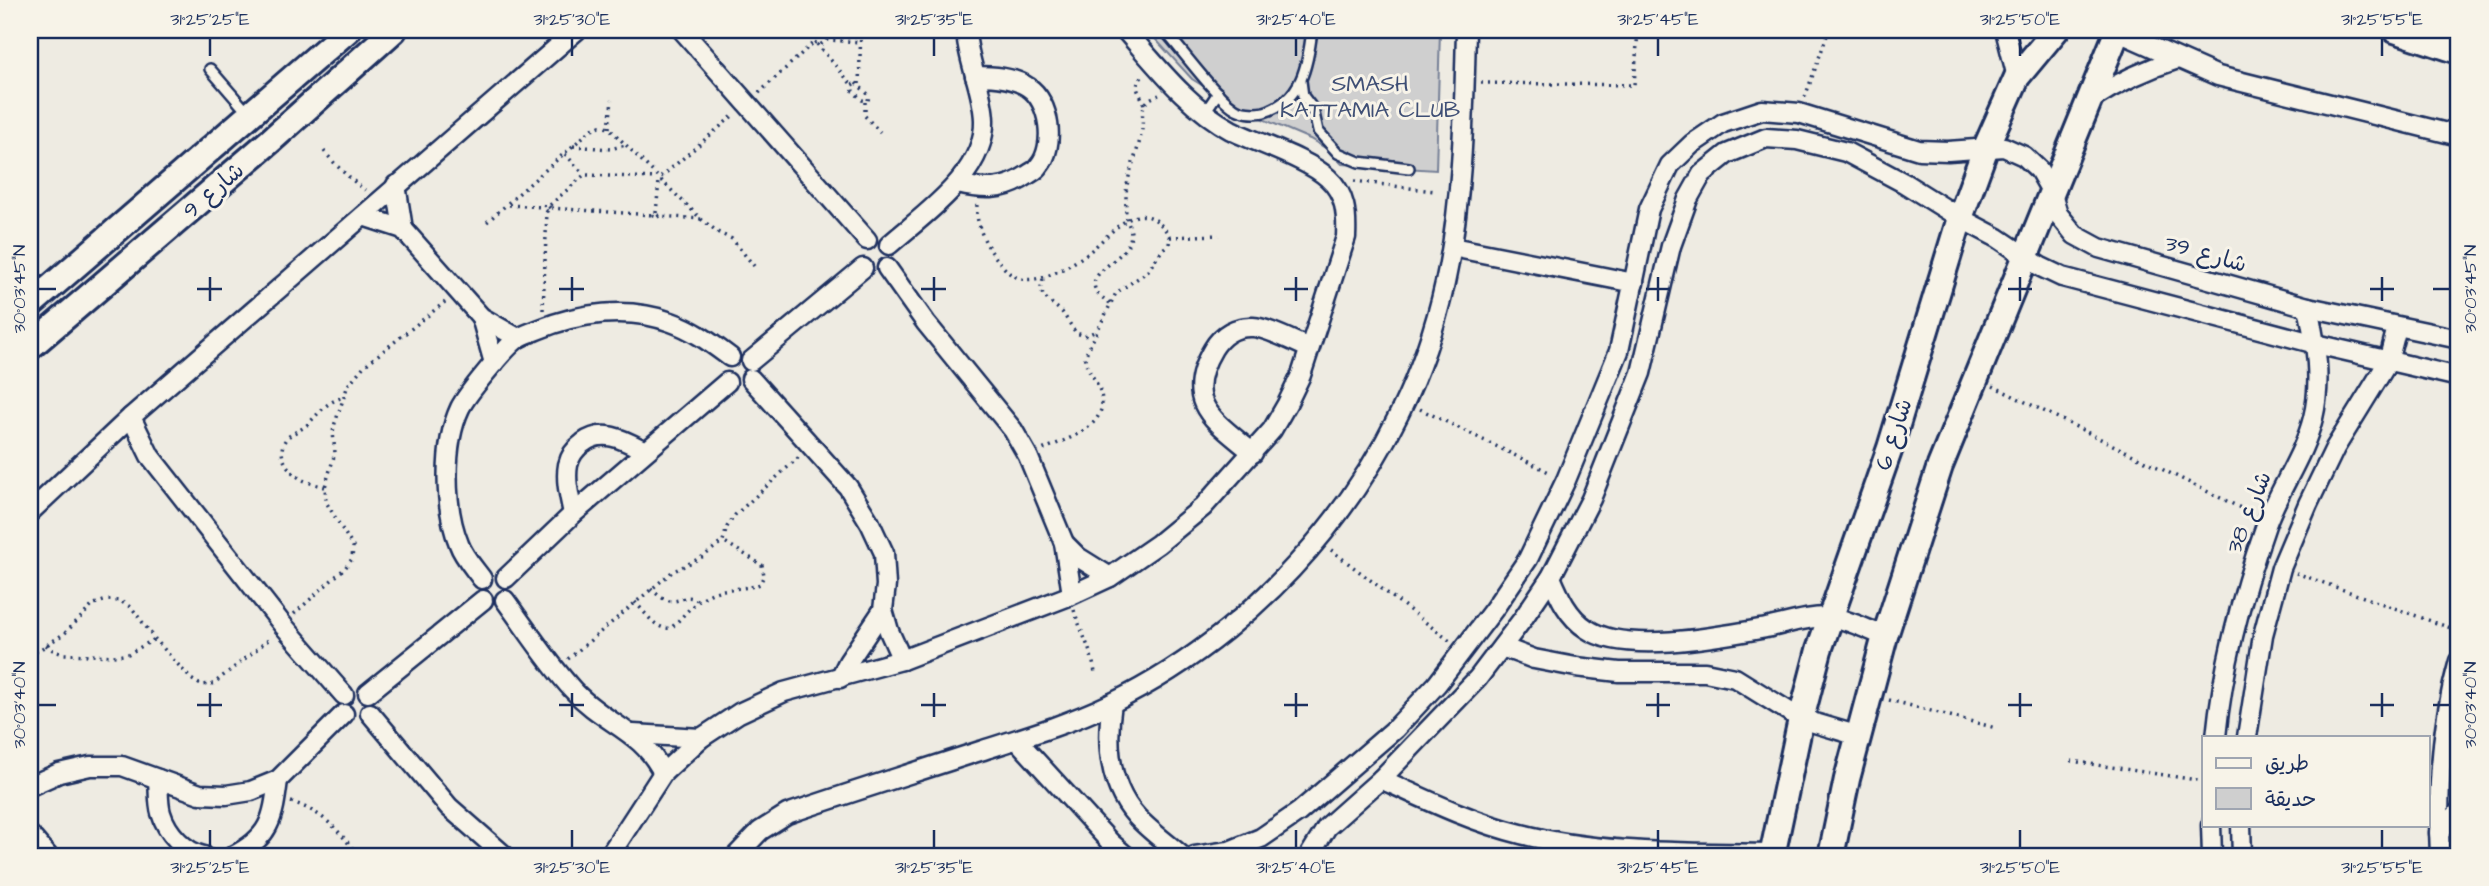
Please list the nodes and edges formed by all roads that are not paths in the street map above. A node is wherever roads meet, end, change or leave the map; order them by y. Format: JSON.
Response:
{"nodes":[{"id":1,"x":348,"y":30,"type":"edge"},
{"id":2,"x":394,"y":30,"type":"edge"},
{"id":3,"x":577,"y":30,"type":"edge"},
{"id":4,"x":682,"y":30,"type":"edge"},
{"id":5,"x":966,"y":30,"type":"edge"},
{"id":6,"x":1125,"y":30,"type":"edge"},
{"id":7,"x":1164,"y":30,"type":"edge"},
{"id":8,"x":1312,"y":30,"type":"edge"},
{"id":9,"x":1466,"y":30,"type":"edge"},
{"id":10,"x":2005,"y":30,"type":"edge"},
{"id":11,"x":2056,"y":30,"type":"edge"},
{"id":12,"x":2395,"y":30,"type":"edge"},
{"id":13,"x":2446,"y":30,"type":"edge"},
{"id":14,"x":2117,"y":31,"type":"edge"},
{"id":15,"x":2459,"y":51,"type":"edge"},
{"id":16,"x":2178,"y":59,"type":"junction"},
{"id":17,"x":210,"y":69,"type":"dead end"},
{"id":18,"x":975,"y":76,"type":"junction"},
{"id":19,"x":2017,"y":77,"type":"junction"},
{"id":20,"x":1301,"y":81,"type":"junction"},
{"id":21,"x":1218,"y":93,"type":"junction"},
{"id":22,"x":2089,"y":101,"type":"junction"},
{"id":23,"x":1205,"y":112,"type":"junction"},
{"id":24,"x":250,"y":115,"type":"junction"},
{"id":25,"x":2459,"y":136,"type":"edge"},
{"id":26,"x":269,"y":142,"type":"junction"},
{"id":27,"x":1986,"y":147,"type":"junction"},
{"id":28,"x":1409,"y":168,"type":"dead end"},
{"id":29,"x":958,"y":184,"type":"junction"},
{"id":30,"x":396,"y":186,"type":"junction"},
{"id":31,"x":2051,"y":191,"type":"junction"},
{"id":32,"x":363,"y":216,"type":"junction"},
{"id":33,"x":1960,"y":218,"type":"junction"},
{"id":34,"x":403,"y":229,"type":"junction"},
{"id":35,"x":867,"y":240,"type":"junction"},
{"id":36,"x":889,"y":245,"type":"junction"},
{"id":37,"x":1452,"y":247,"type":"junction"},
{"id":38,"x":2026,"y":257,"type":"junction"},
{"id":39,"x":863,"y":268,"type":"junction"},
{"id":40,"x":887,"y":268,"type":"junction"},
{"id":41,"x":1634,"y":284,"type":"junction"},
{"id":42,"x":30,"y":305,"type":"edge"},
{"id":43,"x":2308,"y":307,"type":"junction"},
{"id":44,"x":481,"y":317,"type":"junction"},
{"id":45,"x":2397,"y":327,"type":"junction"},
{"id":46,"x":519,"y":338,"type":"junction"},
{"id":47,"x":2459,"y":339,"type":"edge"},
{"id":48,"x":2316,"y":344,"type":"junction"},
{"id":49,"x":30,"y":346,"type":"edge"},
{"id":50,"x":1309,"y":348,"type":"junction"},
{"id":51,"x":730,"y":357,"type":"junction"},
{"id":52,"x":2388,"y":362,"type":"junction"},
{"id":53,"x":494,"y":363,"type":"junction"},
{"id":54,"x":751,"y":370,"type":"junction"},
{"id":55,"x":2459,"y":377,"type":"edge"},
{"id":56,"x":727,"y":382,"type":"junction"},
{"id":57,"x":131,"y":417,"type":"junction"},
{"id":58,"x":109,"y":438,"type":"junction"},
{"id":59,"x":645,"y":451,"type":"junction"},
{"id":60,"x":1253,"y":453,"type":"junction"},
{"id":61,"x":150,"y":456,"type":"junction"},
{"id":62,"x":30,"y":512,"type":"edge"},
{"id":63,"x":573,"y":514,"type":"junction"},
{"id":64,"x":1064,"y":543,"type":"junction"},
{"id":65,"x":1110,"y":576,"type":"junction"},
{"id":66,"x":1550,"y":577,"type":"junction"},
{"id":67,"x":506,"y":578,"type":"junction"},
{"id":68,"x":482,"y":579,"type":"junction"},
{"id":69,"x":1070,"y":595,"type":"junction"},
{"id":70,"x":483,"y":600,"type":"junction"},
{"id":71,"x":505,"y":600,"type":"junction"},
{"id":72,"x":883,"y":610,"type":"junction"},
{"id":73,"x":1830,"y":617,"type":"junction"},
{"id":74,"x":1885,"y":636,"type":"junction"},
{"id":75,"x":1502,"y":647,"type":"junction"},
{"id":76,"x":902,"y":660,"type":"junction"},
{"id":77,"x":2459,"y":661,"type":"edge"},
{"id":78,"x":840,"y":678,"type":"junction"},
{"id":79,"x":368,"y":693,"type":"junction"},
{"id":80,"x":344,"y":695,"type":"junction"},
{"id":81,"x":1112,"y":703,"type":"junction"},
{"id":82,"x":370,"y":713,"type":"junction"},
{"id":83,"x":344,"y":714,"type":"junction"},
{"id":84,"x":1801,"y":719,"type":"junction"},
{"id":85,"x":633,"y":734,"type":"junction"},
{"id":86,"x":1859,"y":736,"type":"junction"},
{"id":87,"x":2216,"y":736,"type":"edge"},
{"id":88,"x":2247,"y":736,"type":"edge"},
{"id":89,"x":701,"y":738,"type":"junction"},
{"id":90,"x":1017,"y":740,"type":"junction"},
{"id":91,"x":663,"y":772,"type":"junction"},
{"id":92,"x":158,"y":779,"type":"junction"},
{"id":93,"x":1381,"y":779,"type":"junction"},
{"id":94,"x":30,"y":786,"type":"edge"},
{"id":95,"x":277,"y":789,"type":"junction"},
{"id":96,"x":2459,"y":812,"type":"edge"},
{"id":97,"x":2211,"y":826,"type":"edge"},
{"id":98,"x":2241,"y":826,"type":"edge"},
{"id":99,"x":2439,"y":833,"type":"junction"},
{"id":100,"x":30,"y":835,"type":"edge"},
{"id":101,"x":1772,"y":855,"type":"edge"},
{"id":102,"x":48,"y":856,"type":"edge"},
{"id":103,"x":204,"y":856,"type":"edge"},
{"id":104,"x":233,"y":856,"type":"edge"},
{"id":105,"x":505,"y":856,"type":"edge"},
{"id":106,"x":609,"y":856,"type":"edge"},
{"id":107,"x":736,"y":856,"type":"edge"},
{"id":108,"x":1126,"y":856,"type":"edge"},
{"id":109,"x":1182,"y":856,"type":"edge"},
{"id":110,"x":1195,"y":856,"type":"edge"},
{"id":111,"x":1309,"y":856,"type":"edge"},
{"id":112,"x":1831,"y":856,"type":"edge"},
{"id":113,"x":2211,"y":856,"type":"edge"},
{"id":114,"x":2242,"y":856,"type":"edge"},
{"id":115,"x":2440,"y":856,"type":"edge"}],
"edges":[{"from":1,"to":24,"type":"street","name":"شارع 9"},
{"from":2,"to":26,"type":"street","name":"شارع 9"},
{"from":3,"to":30,"type":"street"},
{"from":4,"to":35,"type":"street"},
{"from":5,"to":18,"type":"street"},
{"from":6,"to":23,"type":"street"},
{"from":7,"to":21,"type":"lane"},
{"from":8,"to":20,"type":"lane"},
{"from":9,"to":37,"type":"street"},
{"from":10,"to":19,"type":"street"},
{"from":11,"to":19,"type":"street","name":"شارع 6"},
{"from":12,"to":15,"type":"street"},
{"from":13,"to":15,"type":"street"},
{"from":14,"to":16,"type":"street"},
{"from":14,"to":22,"type":"street"},
{"from":16,"to":22,"type":"street"},
{"from":16,"to":25,"type":"street"},
{"from":17,"to":24,"type":"lane"},
{"from":18,"to":29,"type":"street"},
{"from":18,"to":29,"type":"street"},
{"from":19,"to":27,"type":"street","name":"شارع 6"},
{"from":20,"to":21,"type":"lane"},
{"from":20,"to":28,"type":"lane"},
{"from":21,"to":23,"type":"lane"},
{"from":22,"to":31,"type":"street"},
{"from":23,"to":50,"type":"street"},
{"from":24,"to":26,"type":"street"},
{"from":24,"to":42,"type":"street","name":"شارع 9"},
{"from":26,"to":49,"type":"street","name":"شارع 9"},
{"from":27,"to":31,"type":"street","name":"شارع 39"},
{"from":27,"to":33,"type":"street","name":"شارع 6"},
{"from":27,"to":41,"type":"street","name":"شارع 39"},
{"from":29,"to":36,"type":"street"},
{"from":30,"to":32,"type":"street"},
{"from":30,"to":34,"type":"street"},
{"from":31,"to":38,"type":"street"},
{"from":31,"to":43,"type":"street","name":"شارع 39"},
{"from":32,"to":34,"type":"street"},
{"from":32,"to":57,"type":"street"},
{"from":33,"to":38,"type":"street"},
{"from":33,"to":66,"type":"street"},
{"from":33,"to":73,"type":"street","name":"شارع 6"},
{"from":34,"to":44,"type":"street"},
{"from":35,"to":36,"type":"street"},
{"from":35,"to":39,"type":"street"},
{"from":36,"to":40,"type":"street"},
{"from":37,"to":41,"type":"street"},
{"from":37,"to":81,"type":"street"},
{"from":38,"to":48,"type":"street"},
{"from":38,"to":74,"type":"street"},
{"from":39,"to":40,"type":"street"},
{"from":39,"to":54,"type":"street"},
{"from":40,"to":64,"type":"street"},
{"from":41,"to":110,"type":"street","name":"شارع 39"},
{"from":43,"to":45,"type":"street","name":"شارع 39"},
{"from":43,"to":48,"type":"street","name":"شارع 38"},
{"from":44,"to":46,"type":"street"},
{"from":44,"to":53,"type":"street"},
{"from":45,"to":47,"type":"street","name":"شارع 39"},
{"from":45,"to":52,"type":"street"},
{"from":46,"to":51,"type":"street"},
{"from":46,"to":53,"type":"street"},
{"from":48,"to":52,"type":"street"},
{"from":48,"to":87,"type":"street","name":"شارع 38"},
{"from":50,"to":60,"type":"street"},
{"from":50,"to":60,"type":"street"},
{"from":51,"to":54,"type":"street"},
{"from":51,"to":56,"type":"street"},
{"from":52,"to":55,"type":"street"},
{"from":52,"to":88,"type":"street"},
{"from":53,"to":68,"type":"street"},
{"from":54,"to":56,"type":"street"},
{"from":54,"to":72,"type":"street"},
{"from":56,"to":59,"type":"street"},
{"from":57,"to":58,"type":"street"},
{"from":57,"to":61,"type":"street"},
{"from":58,"to":61,"type":"street"},
{"from":58,"to":62,"type":"street"},
{"from":59,"to":63,"type":"street"},
{"from":59,"to":63,"type":"street"},
{"from":60,"to":65,"type":"street"},
{"from":61,"to":80,"type":"street"},
{"from":63,"to":67,"type":"street"},
{"from":64,"to":65,"type":"street"},
{"from":64,"to":69,"type":"street"},
{"from":65,"to":69,"type":"street"},
{"from":66,"to":73,"type":"street"},
{"from":66,"to":75,"type":"street"},
{"from":67,"to":68,"type":"street"},
{"from":67,"to":71,"type":"street"},
{"from":68,"to":70,"type":"street"},
{"from":69,"to":76,"type":"street"},
{"from":70,"to":71,"type":"street"},
{"from":70,"to":79,"type":"street"},
{"from":71,"to":85,"type":"street"},
{"from":72,"to":76,"type":"street"},
{"from":72,"to":78,"type":"street"},
{"from":73,"to":74,"type":"street"},
{"from":73,"to":84,"type":"street","name":"شارع 6"},
{"from":74,"to":86,"type":"street"},
{"from":75,"to":84,"type":"street"},
{"from":75,"to":93,"type":"street"},
{"from":76,"to":78,"type":"street"},
{"from":77,"to":99,"type":"street"},
{"from":78,"to":89,"type":"street"},
{"from":79,"to":80,"type":"street"},
{"from":79,"to":82,"type":"street"},
{"from":80,"to":83,"type":"street"},
{"from":81,"to":90,"type":"street"},
{"from":81,"to":109,"type":"street"},
{"from":82,"to":83,"type":"street"},
{"from":82,"to":105,"type":"street"},
{"from":83,"to":95,"type":"street"},
{"from":84,"to":86,"type":"street"},
{"from":84,"to":101,"type":"street","name":"شارع 6"},
{"from":85,"to":89,"type":"street"},
{"from":85,"to":91,"type":"street"},
{"from":86,"to":112,"type":"street"},
{"from":89,"to":91,"type":"street"},
{"from":90,"to":107,"type":"street"},
{"from":90,"to":108,"type":"street"},
{"from":91,"to":106,"type":"street"},
{"from":92,"to":94,"type":"street"},
{"from":92,"to":95,"type":"street"},
{"from":92,"to":103,"type":"street"},
{"from":93,"to":101,"type":"street"},
{"from":93,"to":111,"type":"street"},
{"from":95,"to":104,"type":"street"},
{"from":96,"to":99,"type":"street"},
{"from":97,"to":113,"type":"street"},
{"from":98,"to":114,"type":"street"},
{"from":99,"to":115,"type":"street"},
{"from":100,"to":102,"type":"street"}]}
